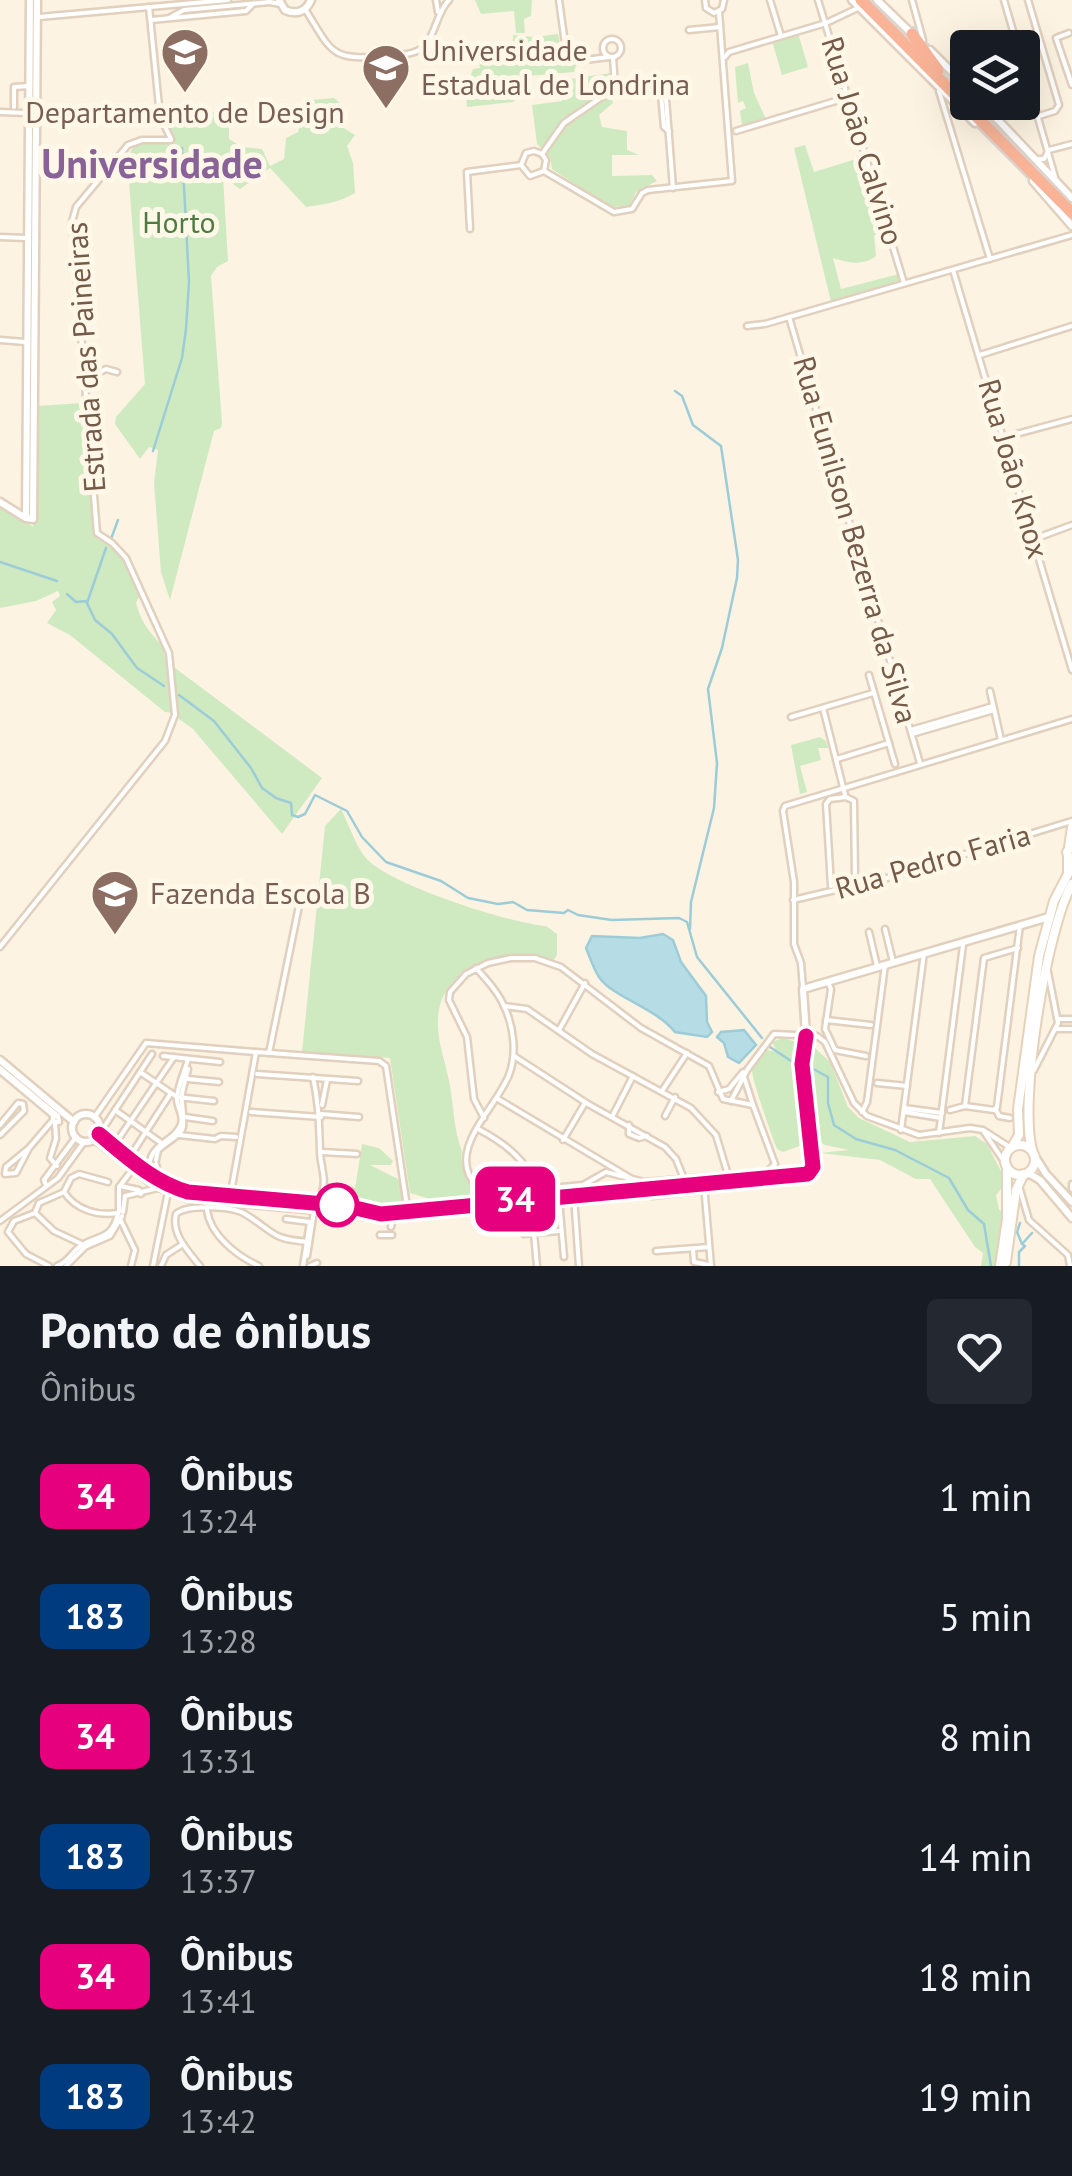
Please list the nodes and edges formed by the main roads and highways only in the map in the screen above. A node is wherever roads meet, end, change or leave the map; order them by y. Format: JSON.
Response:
{"nodes":[{"id":1,"x":862,"y":2,"type":"edge"},
{"id":2,"x":912,"y":34,"type":"road end"},
{"id":3,"x":921,"y":51,"type":"junction"},
{"id":4,"x":940,"y":73,"type":"junction"},
{"id":5,"x":950,"y":83,"type":"edge"},
{"id":6,"x":938,"y":88,"type":"road end"},
{"id":7,"x":988,"y":120,"type":"edge"},
{"id":8,"x":1072,"y":210,"type":"edge"},
{"id":9,"x":1072,"y":824,"type":"edge"},
{"id":10,"x":1070,"y":846,"type":"edge"},
{"id":11,"x":1070,"y":861,"type":"edge"},
{"id":12,"x":1072,"y":884,"type":"edge"},
{"id":13,"x":1050,"y":926,"type":"junction"},
{"id":14,"x":1011,"y":1148,"type":"junction"},
{"id":15,"x":1033,"y":1154,"type":"junction"},
{"id":16,"x":1006,"y":1166,"type":"junction"},
{"id":17,"x":1023,"y":1176,"type":"junction"},
{"id":18,"x":1003,"y":1266,"type":"edge"}],
"edges":[{"from":1,"to":3,"type":"highway"},
{"from":1,"to":4,"type":"highway"},
{"from":2,"to":4,"type":"highway"},
{"from":3,"to":6,"type":"highway"},
{"from":3,"to":8,"type":"highway"},
{"from":4,"to":5,"type":"highway"},
{"from":7,"to":8,"type":"highway"},
{"from":9,"to":10,"type":"main road"},
{"from":10,"to":11,"type":"main road"},
{"from":11,"to":13,"type":"main road"},
{"from":12,"to":13,"type":"main road"},
{"from":13,"to":14,"type":"main road"},
{"from":13,"to":15,"type":"main road"},
{"from":14,"to":15,"type":"main road"},
{"from":14,"to":16,"type":"main road"},
{"from":15,"to":17,"type":"main road"},
{"from":16,"to":17,"type":"main road"},
{"from":16,"to":18,"type":"main road"},
{"from":17,"to":18,"type":"main road"}]}
